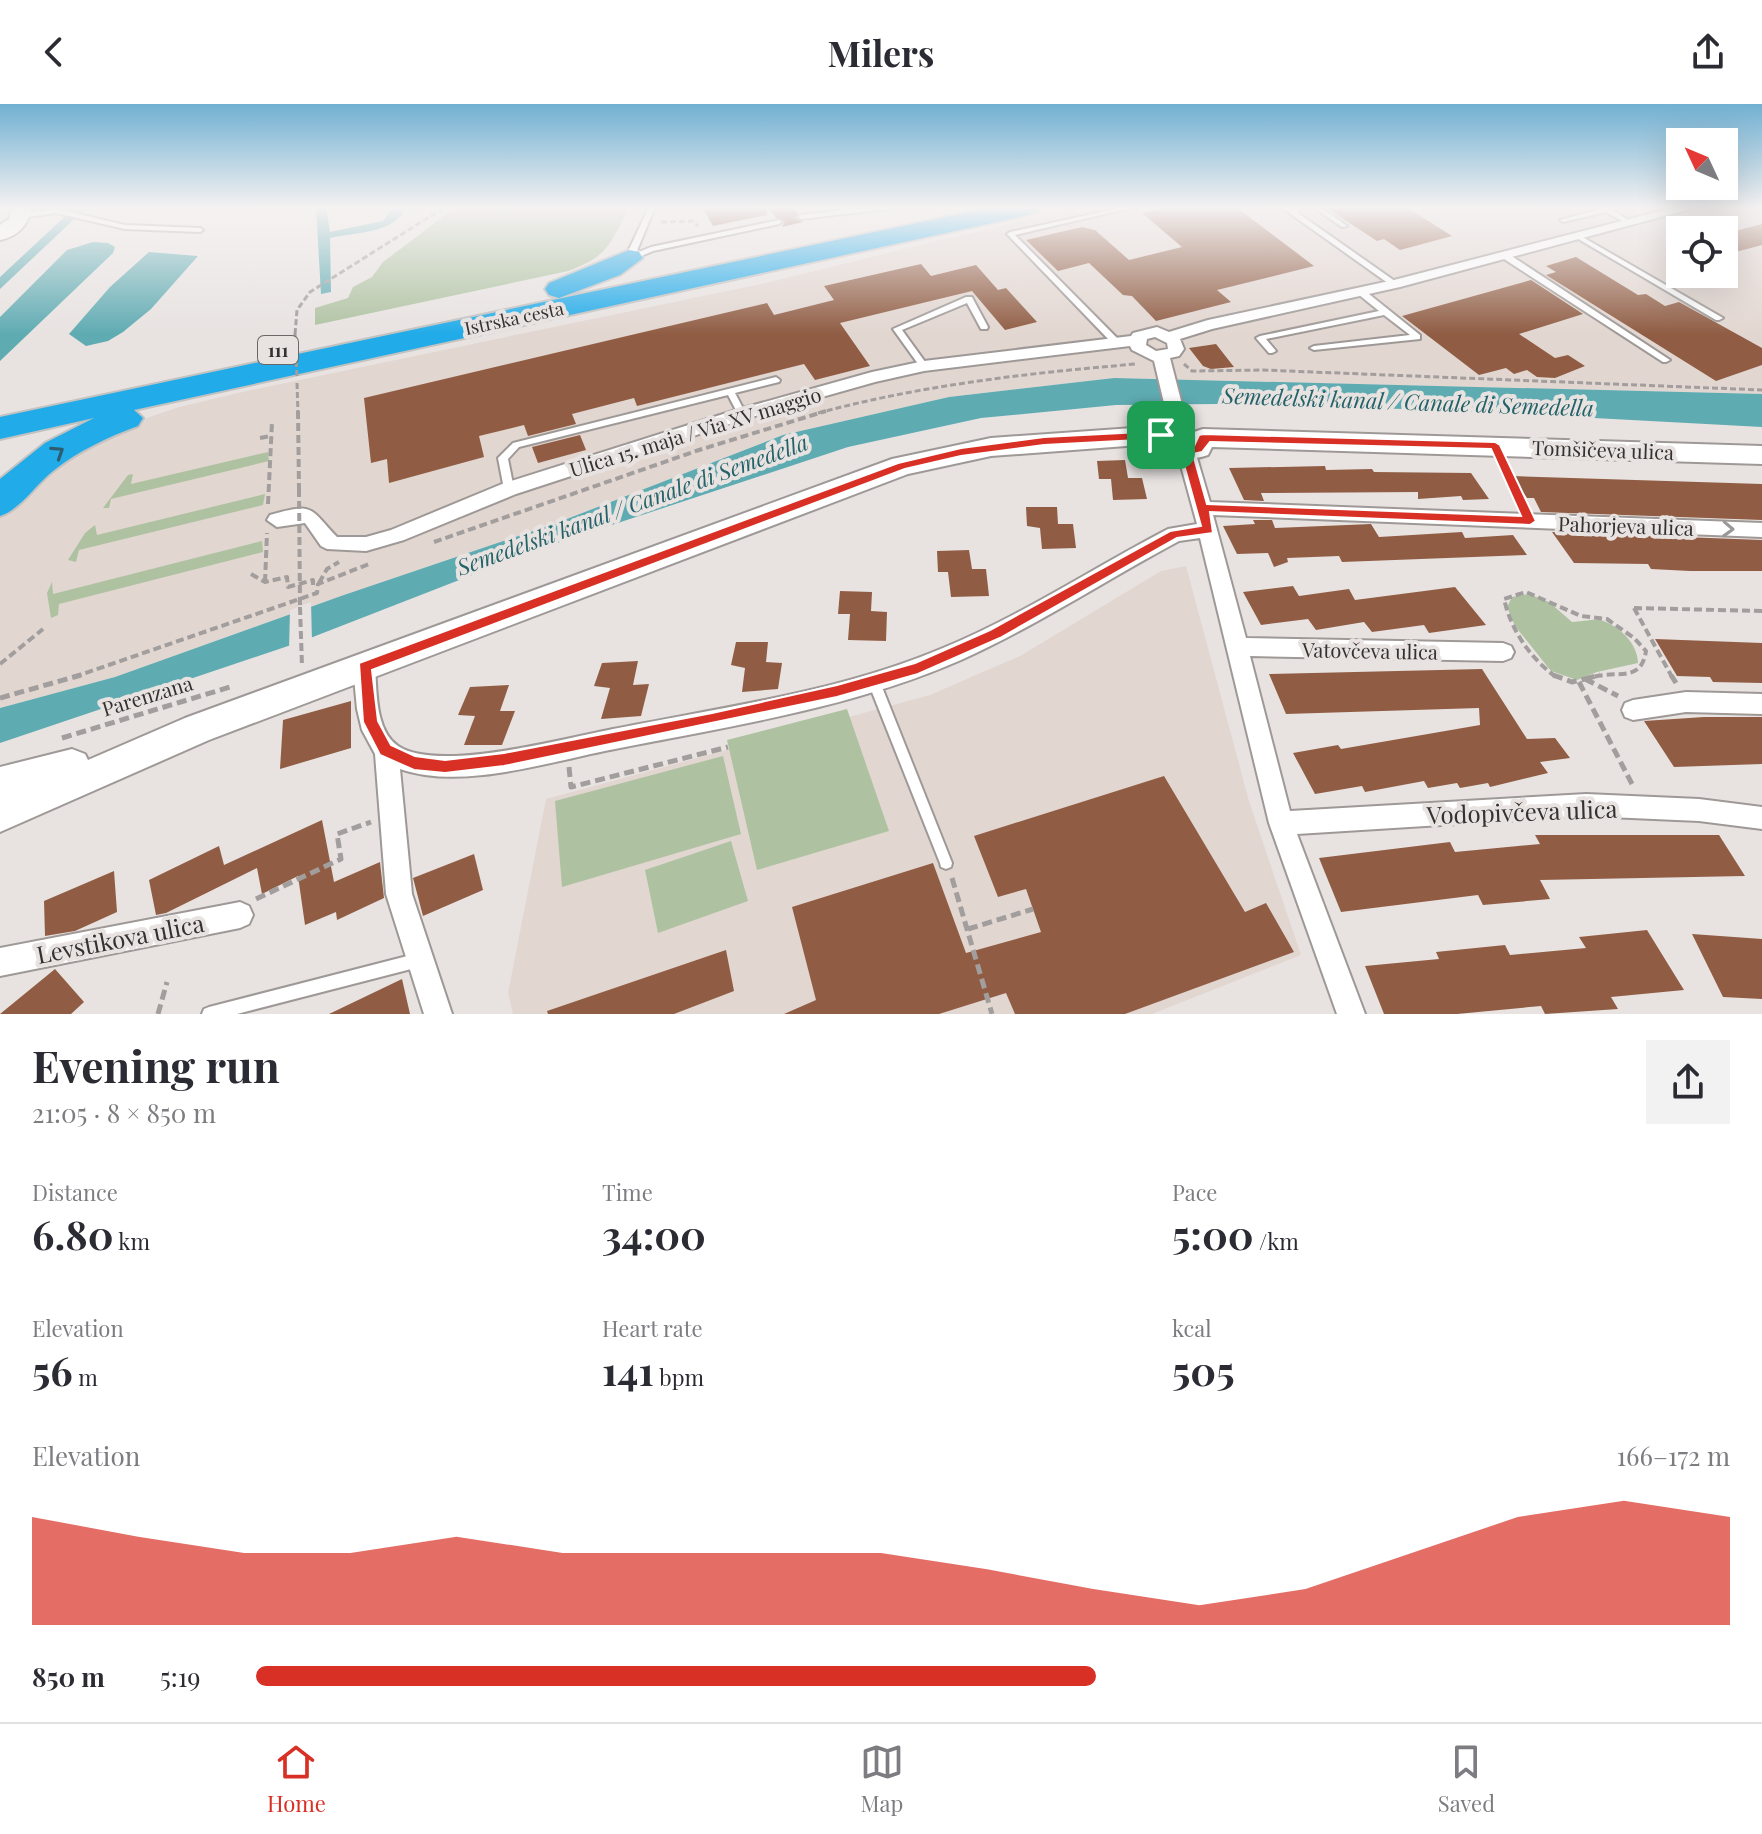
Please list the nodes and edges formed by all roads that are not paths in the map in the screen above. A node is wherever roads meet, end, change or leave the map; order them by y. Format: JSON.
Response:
{"nodes":[{"id":1,"x":633,"y":249,"type":"edge"},
{"id":2,"x":650,"y":249,"type":"edge"},
{"id":3,"x":748,"y":249,"type":"edge"},
{"id":4,"x":832,"y":249,"type":"edge"},
{"id":5,"x":1025,"y":249,"type":"edge"},
{"id":6,"x":1349,"y":249,"type":"edge"},
{"id":7,"x":1525,"y":249,"type":"edge"},
{"id":8,"x":1600,"y":249,"type":"edge"},
{"id":9,"x":1504,"y":255,"type":"junction"},
{"id":10,"x":629,"y":258,"type":"junction"},
{"id":11,"x":1395,"y":284,"type":"junction"},
{"id":12,"x":556,"y":290,"type":"junction"},
{"id":13,"x":1361,"y":292,"type":"junction"},
{"id":14,"x":1385,"y":312,"type":"junction"},
{"id":15,"x":1719,"y":318,"type":"dead end"},
{"id":16,"x":984,"y":327,"type":"dead end"},
{"id":17,"x":1170,"y":337,"type":"junction"},
{"id":18,"x":1114,"y":340,"type":"junction"},
{"id":19,"x":1137,"y":340,"type":"junction"},
{"id":20,"x":1314,"y":348,"type":"dead end"},
{"id":21,"x":1272,"y":351,"type":"dead end"},
{"id":22,"x":1666,"y":360,"type":"dead end"},
{"id":23,"x":1163,"y":363,"type":"junction"},
{"id":24,"x":924,"y":366,"type":"junction"},
{"id":25,"x":245,"y":377,"type":"junction"},
{"id":26,"x":776,"y":380,"type":"dead end"},
{"id":27,"x":730,"y":391,"type":"junction"},
{"id":28,"x":0,"y":408,"type":"edge"},
{"id":29,"x":742,"y":414,"type":"junction"},
{"id":30,"x":1171,"y":422,"type":"junction"},
{"id":31,"x":0,"y":428,"type":"edge"},
{"id":32,"x":1194,"y":444,"type":"junction"},
{"id":33,"x":1762,"y":455,"type":"edge"},
{"id":34,"x":509,"y":489,"type":"junction"},
{"id":35,"x":0,"y":503,"type":"edge"},
{"id":36,"x":1205,"y":519,"type":"junction"},
{"id":37,"x":277,"y":520,"type":"dead end"},
{"id":38,"x":1762,"y":530,"type":"edge"},
{"id":39,"x":1236,"y":647,"type":"junction"},
{"id":40,"x":1503,"y":652,"type":"dead end"},
{"id":41,"x":364,"y":667,"type":"junction"},
{"id":42,"x":874,"y":682,"type":"junction"},
{"id":43,"x":1762,"y":704,"type":"edge"},
{"id":44,"x":1637,"y":709,"type":"road end"},
{"id":45,"x":197,"y":729,"type":"junction"},
{"id":46,"x":386,"y":750,"type":"junction"},
{"id":47,"x":0,"y":783,"type":"edge"},
{"id":48,"x":0,"y":815,"type":"edge"},
{"id":49,"x":1762,"y":818,"type":"edge"},
{"id":50,"x":1281,"y":823,"type":"junction"},
{"id":51,"x":948,"y":868,"type":"road end"},
{"id":52,"x":240,"y":915,"type":"road end"},
{"id":53,"x":419,"y":960,"type":"junction"},
{"id":54,"x":0,"y":962,"type":"edge"},
{"id":55,"x":209,"y":1014,"type":"edge"},
{"id":56,"x":438,"y":1014,"type":"edge"},
{"id":57,"x":1351,"y":1014,"type":"edge"}],
"edges":[{"from":1,"to":10,"type":"lane"},
{"from":2,"to":10,"type":"lane"},
{"from":3,"to":12,"type":"highway","name":"Istrska cesta","number":"111"},
{"from":4,"to":25,"type":"highway","name":"Istrska cesta","number":"111"},
{"from":5,"to":18,"type":"lane"},
{"from":6,"to":11,"type":"lane"},
{"from":7,"to":9,"type":"street","name":"Ulica 15. maja / Via XV maggio"},
{"from":8,"to":15,"type":"lane"},
{"from":9,"to":11,"type":"street","name":"Ulica 15. maja / Via XV maggio"},
{"from":9,"to":22,"type":"lane"},
{"from":10,"to":12,"type":"highway"},
{"from":11,"to":13,"type":"street","name":"Ulica 15. maja / Via XV maggio"},
{"from":12,"to":28,"type":"highway","name":"Istrska cesta","number":"111"},
{"from":13,"to":14,"type":"lane"},
{"from":13,"to":17,"type":"street","name":"Ulica 15. maja / Via XV maggio"},
{"from":14,"to":20,"type":"lane"},
{"from":14,"to":21,"type":"lane"},
{"from":16,"to":24,"type":"lane"},
{"from":17,"to":19,"type":"street","name":"Ulica 15. maja / Via XV maggio"},
{"from":17,"to":23,"type":"street"},
{"from":18,"to":19,"type":"street","name":"Ulica 15. maja / Via XV maggio"},
{"from":18,"to":24,"type":"street","name":"Ulica 15. maja / Via XV maggio"},
{"from":19,"to":23,"type":"street"},
{"from":23,"to":30,"type":"street"},
{"from":24,"to":29,"type":"street","name":"Ulica 15. maja / Via XV maggio"},
{"from":25,"to":31,"type":"highway","name":"Istrska cesta","number":"111"},
{"from":35,"to":25,"type":"highway","one_way":true},
{"from":26,"to":27,"type":"lane"},
{"from":27,"to":29,"type":"lane"},
{"from":27,"to":34,"type":"lane"},
{"from":29,"to":34,"type":"street","name":"Ulica 15. maja / Via XV maggio"},
{"from":30,"to":32,"type":"street"},
{"from":30,"to":41,"type":"street"},
{"from":32,"to":33,"type":"street","name":"Tomšičeva ulica"},
{"from":32,"to":36,"type":"street"},
{"from":34,"to":37,"type":"street","name":"Ulica 15. maja / Via XV maggio"},
{"from":36,"to":38,"type":"street","name":"Pahorjeva ulica","one_way":true},
{"from":36,"to":39,"type":"street"},
{"from":36,"to":42,"type":"street","name":"Pahorjeva ulica"},
{"from":39,"to":40,"type":"street","name":"Vatovčeva ulica"},
{"from":39,"to":50,"type":"street"},
{"from":41,"to":45,"type":"street"},
{"from":41,"to":46,"type":"street"},
{"from":42,"to":46,"type":"street","name":"Pahorjeva ulica"},
{"from":42,"to":51,"type":"lane"},
{"from":43,"to":44,"type":"street"},
{"from":45,"to":47,"type":"street"},
{"from":45,"to":48,"type":"street"},
{"from":46,"to":53,"type":"street"},
{"from":49,"to":50,"type":"street","name":"Vodopivčeva ulica"},
{"from":50,"to":57,"type":"street"},
{"from":52,"to":54,"type":"street","name":"Levstikova ulica"},
{"from":53,"to":55,"type":"lane"},
{"from":53,"to":56,"type":"street"}]}
